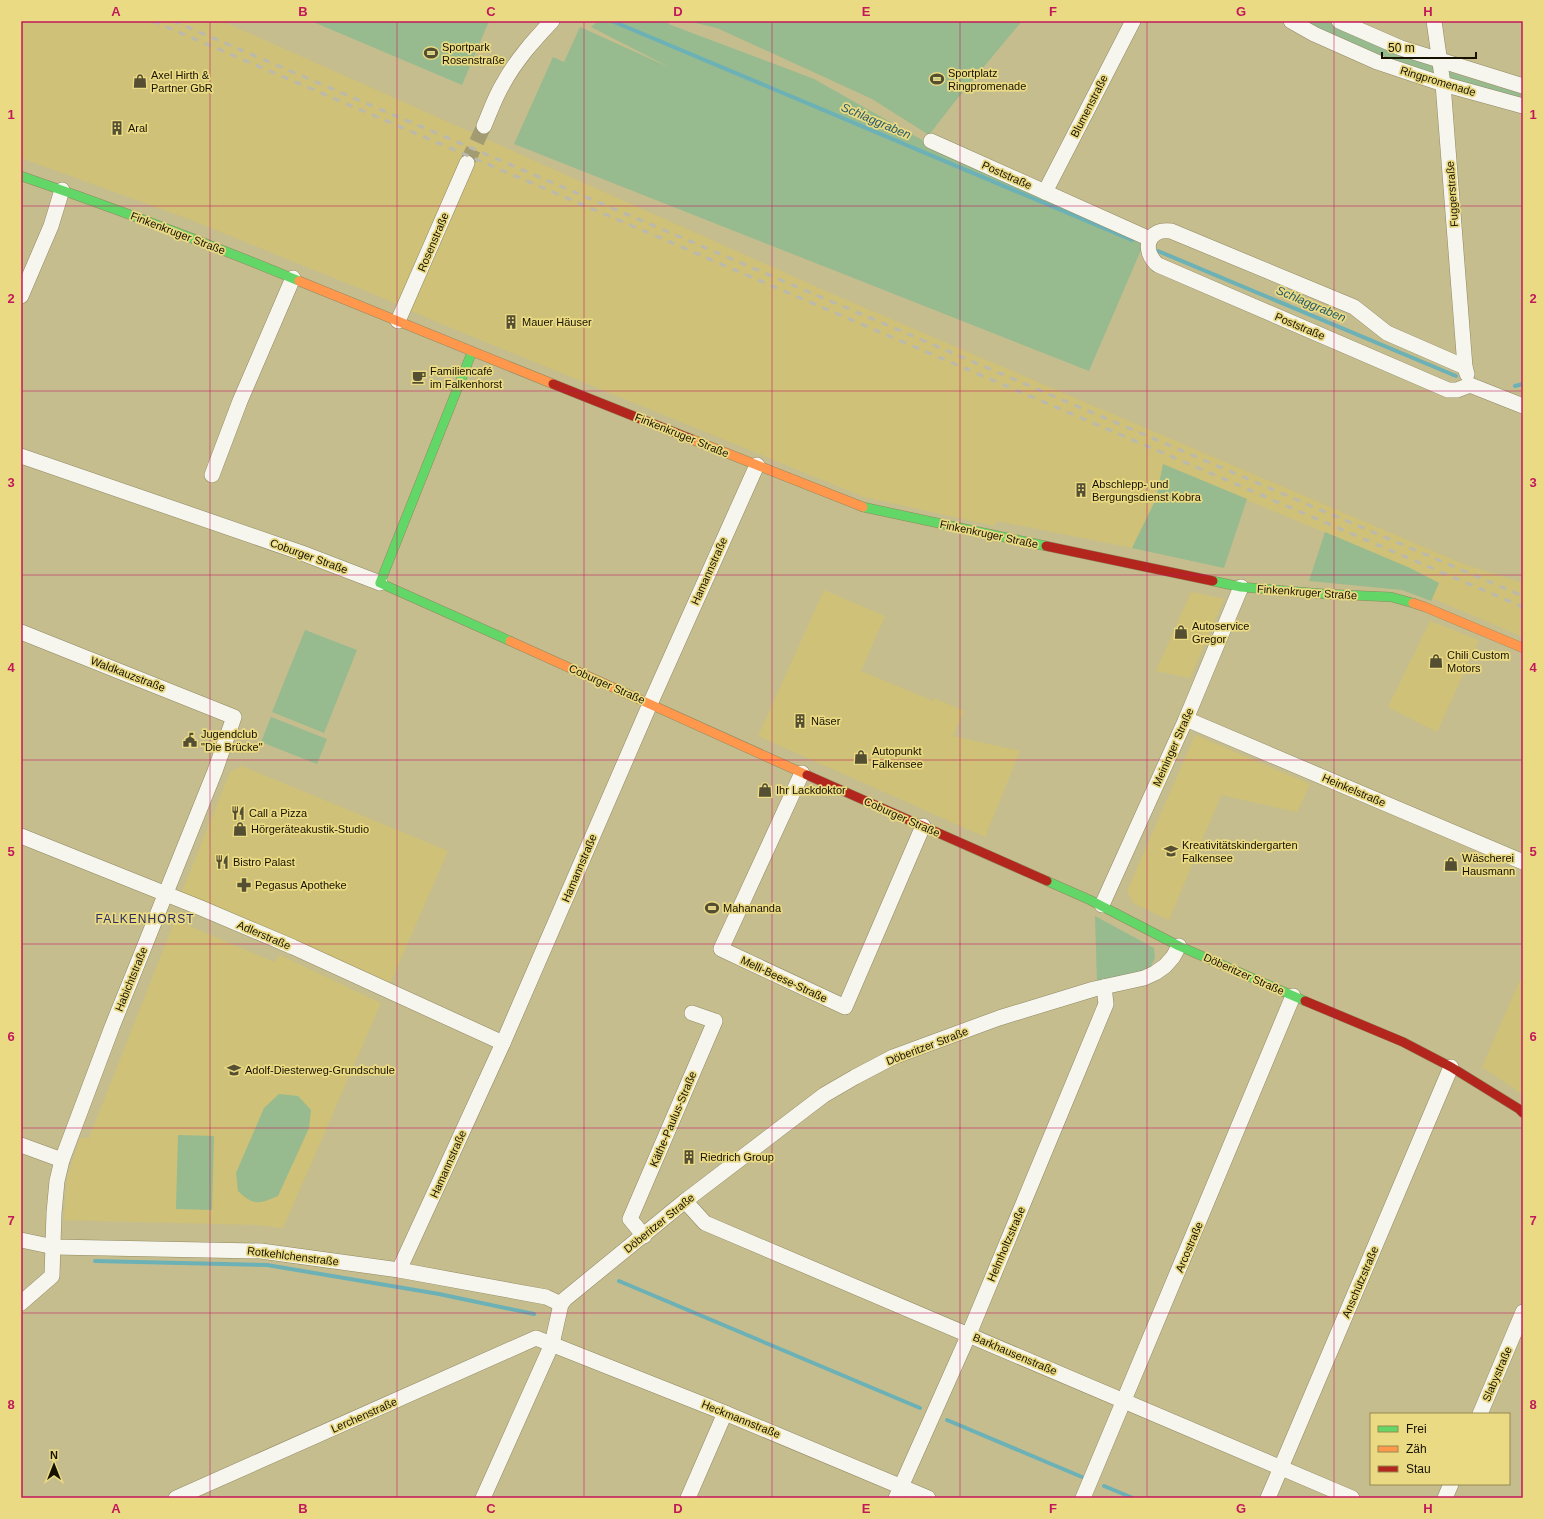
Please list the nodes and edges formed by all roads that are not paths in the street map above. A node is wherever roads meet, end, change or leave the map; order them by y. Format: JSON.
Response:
{"nodes":[{"id":1,"x":552,"y":21,"type":"edge"},
{"id":2,"x":1133,"y":21,"type":"edge"},
{"id":3,"x":1290,"y":21,"type":"edge"},
{"id":4,"x":1339,"y":21,"type":"edge"},
{"id":5,"x":1434,"y":21,"type":"edge"},
{"id":6,"x":1440,"y":60,"type":"junction"},
{"id":7,"x":1443,"y":84,"type":"junction"},
{"id":8,"x":1523,"y":86,"type":"edge"},
{"id":9,"x":1523,"y":106,"type":"edge"},
{"id":10,"x":484,"y":126,"type":"tunnel mouth"},
{"id":11,"x":931,"y":141,"type":"dead end"},
{"id":12,"x":467,"y":163,"type":"tunnel mouth"},
{"id":13,"x":21,"y":176,"type":"edge"},
{"id":14,"x":1047,"y":187,"type":"junction"},
{"id":15,"x":62,"y":190,"type":"junction"},
{"id":16,"x":1150,"y":239,"type":"junction"},
{"id":17,"x":293,"y":278,"type":"junction"},
{"id":18,"x":21,"y":296,"type":"edge"},
{"id":19,"x":398,"y":321,"type":"junction"},
{"id":20,"x":472,"y":352,"type":"junction"},
{"id":21,"x":1465,"y":367,"type":"junction"},
{"id":22,"x":1470,"y":385,"type":"junction"},
{"id":23,"x":1523,"y":406,"type":"edge"},
{"id":24,"x":21,"y":456,"type":"edge"},
{"id":25,"x":757,"y":465,"type":"junction"},
{"id":26,"x":212,"y":475,"type":"dead end"},
{"id":27,"x":380,"y":583,"type":"junction"},
{"id":28,"x":1241,"y":587,"type":"junction"},
{"id":29,"x":21,"y":632,"type":"edge"},
{"id":30,"x":1523,"y":648,"type":"edge"},
{"id":31,"x":650,"y":704,"type":"junction"},
{"id":32,"x":234,"y":717,"type":"joint"},
{"id":33,"x":1186,"y":719,"type":"junction"},
{"id":34,"x":802,"y":773,"type":"junction"},
{"id":35,"x":923,"y":826,"type":"junction"},
{"id":36,"x":21,"y":836,"type":"edge"},
{"id":37,"x":1523,"y":862,"type":"edge"},
{"id":38,"x":165,"y":894,"type":"junction"},
{"id":39,"x":1102,"y":905,"type":"junction"},
{"id":40,"x":1179,"y":946,"type":"junction"},
{"id":41,"x":1104,"y":987,"type":"junction"},
{"id":42,"x":1293,"y":996,"type":"junction"},
{"id":43,"x":692,"y":1012,"type":"dead end"},
{"id":44,"x":503,"y":1043,"type":"junction"},
{"id":45,"x":1451,"y":1066,"type":"junction"},
{"id":46,"x":1523,"y":1113,"type":"edge"},
{"id":47,"x":21,"y":1145,"type":"edge"},
{"id":48,"x":62,"y":1160,"type":"junction"},
{"id":49,"x":685,"y":1201,"type":"junction"},
{"id":50,"x":644,"y":1236,"type":"junction"},
{"id":51,"x":21,"y":1240,"type":"edge"},
{"id":52,"x":54,"y":1247,"type":"junction"},
{"id":53,"x":400,"y":1270,"type":"junction"},
{"id":54,"x":21,"y":1303,"type":"edge"},
{"id":55,"x":561,"y":1304,"type":"junction"},
{"id":56,"x":1523,"y":1312,"type":"edge"},
{"id":57,"x":969,"y":1334,"type":"junction"},
{"id":58,"x":552,"y":1344,"type":"junction"},
{"id":59,"x":1125,"y":1401,"type":"junction"},
{"id":60,"x":725,"y":1413,"type":"junction"},
{"id":61,"x":1480,"y":1413,"type":"edge"},
{"id":62,"x":1281,"y":1468,"type":"junction"},
{"id":63,"x":1450,"y":1485,"type":"edge"},
{"id":64,"x":899,"y":1492,"type":"edge"},
{"id":65,"x":176,"y":1498,"type":"edge"},
{"id":66,"x":483,"y":1498,"type":"edge"},
{"id":67,"x":688,"y":1498,"type":"edge"},
{"id":68,"x":928,"y":1498,"type":"edge"},
{"id":69,"x":1083,"y":1498,"type":"edge"},
{"id":70,"x":1268,"y":1498,"type":"edge"},
{"id":71,"x":1352,"y":1498,"type":"edge"},
{"id":72,"x":1445,"y":1498,"type":"edge"}],
"edges":[{"from":1,"to":10,"type":"street"},
{"from":2,"to":14,"type":"street","name":"Blumenstraße"},
{"from":3,"to":7,"type":"street","name":"Ringpromenade"},
{"from":4,"to":6,"type":"street","name":"Ringpromenade"},
{"from":5,"to":6,"type":"street","name":"Fuggerstraße"},
{"from":6,"to":7,"type":"street","name":"Fuggerstraße"},
{"from":6,"to":8,"type":"street","name":"Ringpromenade"},
{"from":7,"to":9,"type":"street","name":"Ringpromenade"},
{"from":7,"to":21,"type":"street","name":"Fuggerstraße"},
{"from":11,"to":14,"type":"street","name":"Poststraße"},
{"from":12,"to":19,"type":"street","name":"Rosenstraße"},
{"from":13,"to":15,"type":"street","name":"Finkenkruger Straße"},
{"from":14,"to":16,"type":"street","name":"Poststraße"},
{"from":15,"to":17,"type":"street","name":"Finkenkruger Straße"},
{"from":15,"to":18,"type":"street"},
{"from":16,"to":21,"type":"street"},
{"from":16,"to":22,"type":"street","name":"Poststraße"},
{"from":17,"to":19,"type":"street","name":"Finkenkruger Straße"},
{"from":17,"to":26,"type":"street"},
{"from":19,"to":20,"type":"street","name":"Finkenkruger Straße"},
{"from":20,"to":25,"type":"street","name":"Finkenkruger Straße"},
{"from":20,"to":27,"type":"street"},
{"from":21,"to":22,"type":"street"},
{"from":22,"to":23,"type":"street"},
{"from":24,"to":27,"type":"street","name":"Coburger Straße"},
{"from":25,"to":28,"type":"street","name":"Finkenkruger Straße"},
{"from":25,"to":31,"type":"street","name":"Hamannstraße"},
{"from":27,"to":31,"type":"street","name":"Coburger Straße"},
{"from":28,"to":30,"type":"street","name":"Finkenkruger Straße"},
{"from":28,"to":33,"type":"street","name":"Meininger Straße"},
{"from":29,"to":32,"type":"street","name":"Waldkauzstraße"},
{"from":31,"to":34,"type":"street","name":"Coburger Straße"},
{"from":31,"to":44,"type":"street","name":"Hamannstraße"},
{"from":32,"to":38,"type":"street","name":"Habichtstraße"},
{"from":33,"to":37,"type":"street","name":"Heinkelstraße"},
{"from":33,"to":39,"type":"street","name":"Meininger Straße"},
{"from":34,"to":35,"type":"street","name":"Coburger Straße"},
{"from":34,"to":35,"type":"street","name":"Melli-Beese-Straße"},
{"from":35,"to":39,"type":"street","name":"Coburger Straße"},
{"from":36,"to":38,"type":"street","name":"Adlerstraße"},
{"from":38,"to":44,"type":"street","name":"Adlerstraße"},
{"from":38,"to":48,"type":"street","name":"Habichtstraße"},
{"from":39,"to":40,"type":"street","name":"Coburger Straße"},
{"from":40,"to":41,"type":"street","name":"Döberitzer Straße"},
{"from":40,"to":42,"type":"street","name":"Döberitzer Straße"},
{"from":41,"to":49,"type":"street","name":"Döberitzer Straße"},
{"from":41,"to":57,"type":"street","name":"Helmholtzstraße"},
{"from":42,"to":45,"type":"street","name":"Döberitzer Straße"},
{"from":42,"to":59,"type":"street","name":"Arcostraße"},
{"from":43,"to":50,"type":"street","name":"Käthe-Paulus-Straße"},
{"from":44,"to":53,"type":"street","name":"Hamannstraße"},
{"from":45,"to":46,"type":"street","name":"Döberitzer Straße"},
{"from":45,"to":62,"type":"street","name":"Anschützstraße"},
{"from":47,"to":48,"type":"street"},
{"from":48,"to":52,"type":"street","name":"Habichtstraße"},
{"from":49,"to":50,"type":"street","name":"Döberitzer Straße"},
{"from":49,"to":57,"type":"street","name":"Barkhausenstraße"},
{"from":50,"to":55,"type":"street","name":"Döberitzer Straße"},
{"from":51,"to":52,"type":"street","name":"Rotkehlchenstraße"},
{"from":52,"to":53,"type":"street","name":"Rotkehlchenstraße"},
{"from":52,"to":54,"type":"street","name":"Habichtstraße"},
{"from":53,"to":55,"type":"street","name":"Rotkehlchenstraße"},
{"from":55,"to":58,"type":"street"},
{"from":56,"to":61,"type":"street","name":"Slabystraße"},
{"from":57,"to":59,"type":"street","name":"Barkhausenstraße"},
{"from":57,"to":64,"type":"street","name":"Helmholtzstraße"},
{"from":58,"to":60,"type":"street","name":"Heckmannstraße"},
{"from":58,"to":65,"type":"street","name":"Lerchenstraße"},
{"from":58,"to":66,"type":"street"},
{"from":59,"to":62,"type":"street","name":"Barkhausenstraße"},
{"from":59,"to":69,"type":"street","name":"Arcostraße"},
{"from":60,"to":64,"type":"street","name":"Heckmannstraße"},
{"from":60,"to":67,"type":"street"},
{"from":62,"to":70,"type":"street","name":"Anschützstraße"},
{"from":62,"to":71,"type":"street","name":"Barkhausenstraße"},
{"from":63,"to":72,"type":"street"},
{"from":64,"to":68,"type":"street","name":"Heckmannstraße"}]}
